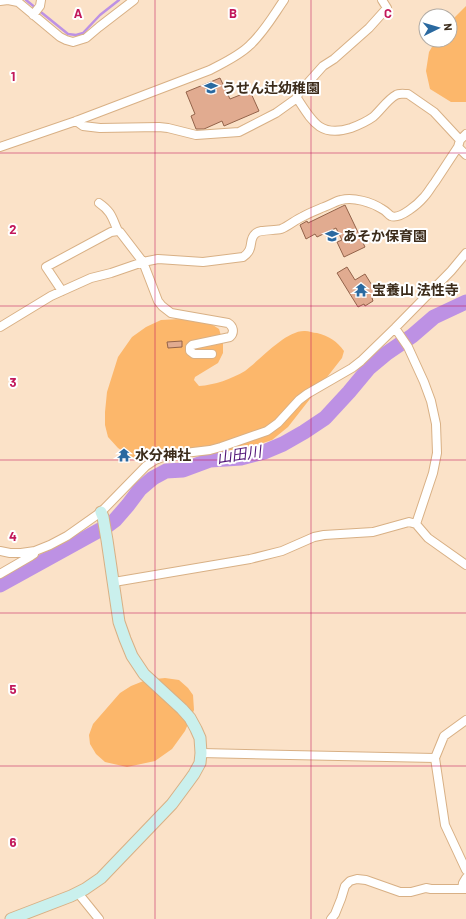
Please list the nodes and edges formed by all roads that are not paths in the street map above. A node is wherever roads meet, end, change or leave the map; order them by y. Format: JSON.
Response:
{"nodes":[{"id":1,"x":134,"y":0,"type":"edge"},
{"id":2,"x":284,"y":0,"type":"edge"},
{"id":3,"x":382,"y":0,"type":"edge"},
{"id":4,"x":0,"y":1,"type":"edge"},
{"id":5,"x":37,"y":8,"type":"edge"},
{"id":6,"x":298,"y":98,"type":"junction"},
{"id":7,"x":76,"y":121,"type":"junction"},
{"id":8,"x":461,"y":141,"type":"edge"},
{"id":9,"x":0,"y":147,"type":"edge"},
{"id":10,"x":466,"y":155,"type":"edge"},
{"id":11,"x":99,"y":203,"type":"dead end"},
{"id":12,"x":118,"y":231,"type":"junction"},
{"id":13,"x":466,"y":253,"type":"edge"},
{"id":14,"x":143,"y":262,"type":"junction"},
{"id":15,"x":62,"y":291,"type":"junction"},
{"id":16,"x":0,"y":327,"type":"edge"},
{"id":17,"x":397,"y":330,"type":"junction"},
{"id":18,"x":212,"y":354,"type":"dead end"},
{"id":19,"x":102,"y":514,"type":"junction"},
{"id":20,"x":416,"y":524,"type":"junction"},
{"id":21,"x":0,"y":551,"type":"edge"},
{"id":22,"x":35,"y":551,"type":"junction"},
{"id":23,"x":466,"y":565,"type":"edge"},
{"id":24,"x":0,"y":574,"type":"edge"},
{"id":25,"x":114,"y":582,"type":"junction"},
{"id":26,"x":466,"y":720,"type":"edge"},
{"id":27,"x":201,"y":753,"type":"junction"},
{"id":28,"x":434,"y":758,"type":"junction"},
{"id":29,"x":466,"y":870,"type":"edge"},
{"id":30,"x":466,"y":878,"type":"edge"},
{"id":31,"x":464,"y":889,"type":"edge"},
{"id":32,"x":78,"y":893,"type":"junction"},
{"id":33,"x":11,"y":919,"type":"edge"},
{"id":34,"x":99,"y":919,"type":"edge"},
{"id":35,"x":331,"y":919,"type":"edge"}],
"edges":[{"from":1,"to":5,"type":"street"},
{"from":2,"to":7,"type":"street"},
{"from":3,"to":6,"type":"street"},
{"from":4,"to":5,"type":"street"},
{"from":6,"to":7,"type":"street"},
{"from":6,"to":8,"type":"street"},
{"from":7,"to":9,"type":"street"},
{"from":8,"to":10,"type":"street"},
{"from":8,"to":14,"type":"street"},
{"from":11,"to":12,"type":"street"},
{"from":12,"to":14,"type":"street"},
{"from":12,"to":15,"type":"street"},
{"from":13,"to":17,"type":"street"},
{"from":14,"to":15,"type":"street"},
{"from":14,"to":18,"type":"street"},
{"from":15,"to":16,"type":"street"},
{"from":17,"to":19,"type":"street"},
{"from":17,"to":20,"type":"street"},
{"from":19,"to":22,"type":"street"},
{"from":19,"to":25,"type":"street"},
{"from":20,"to":23,"type":"street"},
{"from":20,"to":25,"type":"street"},
{"from":21,"to":22,"type":"street"},
{"from":22,"to":24,"type":"street"},
{"from":25,"to":27,"type":"street"},
{"from":26,"to":28,"type":"street"},
{"from":27,"to":28,"type":"street"},
{"from":27,"to":32,"type":"street"},
{"from":28,"to":29,"type":"street"},
{"from":30,"to":31,"type":"street"},
{"from":31,"to":35,"type":"street"},
{"from":32,"to":33,"type":"street"},
{"from":32,"to":34,"type":"street"}]}
